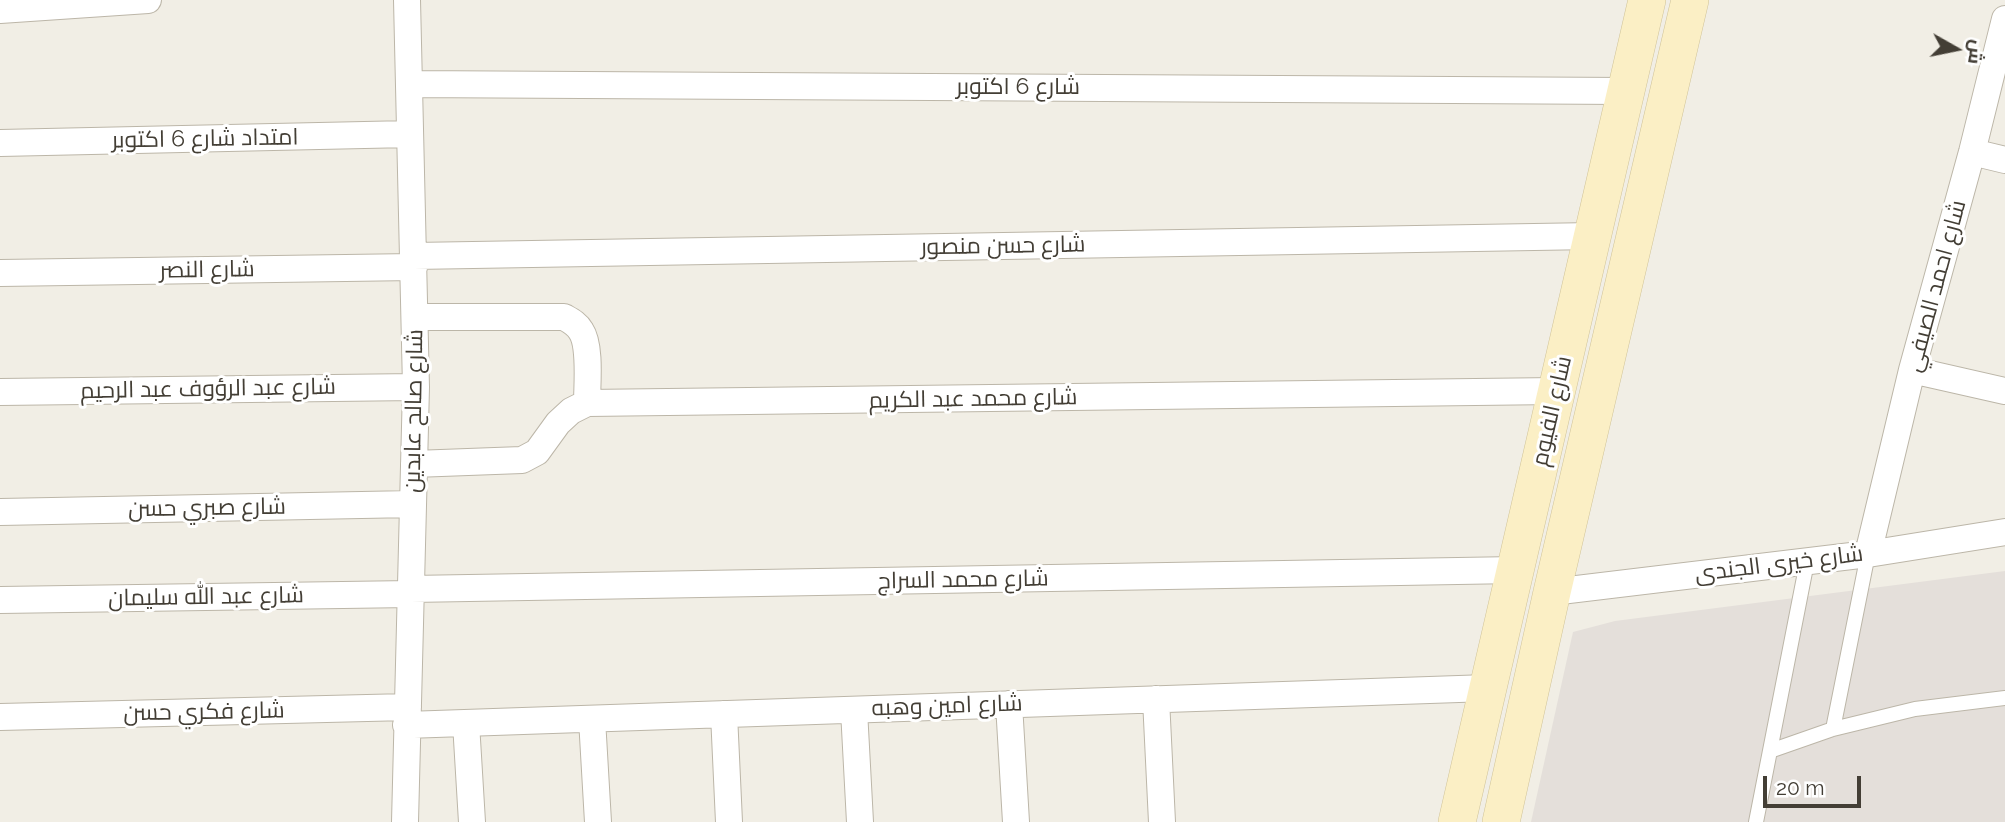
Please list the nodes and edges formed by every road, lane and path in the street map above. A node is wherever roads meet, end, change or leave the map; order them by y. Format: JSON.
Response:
{"nodes":[{"id":1,"x":148,"y":0,"type":"edge"},
{"id":2,"x":407,"y":0,"type":"edge"},
{"id":3,"x":1647,"y":0,"type":"edge"},
{"id":4,"x":1690,"y":0,"type":"edge"},
{"id":5,"x":0,"y":10,"type":"edge"},
{"id":6,"x":2005,"y":19,"type":"edge"},
{"id":7,"x":409,"y":84,"type":"junction"},
{"id":8,"x":1626,"y":90,"type":"junction"},
{"id":9,"x":411,"y":134,"type":"junction"},
{"id":10,"x":0,"y":143,"type":"edge"},
{"id":11,"x":1972,"y":152,"type":"junction"},
{"id":12,"x":2005,"y":160,"type":"edge"},
{"id":13,"x":1592,"y":236,"type":"junction"},
{"id":14,"x":414,"y":262,"type":"junction"},
{"id":15,"x":0,"y":273,"type":"edge"},
{"id":16,"x":415,"y":317,"type":"junction"},
{"id":17,"x":1912,"y":370,"type":"junction"},
{"id":18,"x":416,"y":387,"type":"junction"},
{"id":19,"x":1556,"y":391,"type":"junction"},
{"id":20,"x":2005,"y":391,"type":"edge"},
{"id":21,"x":0,"y":392,"type":"edge"},
{"id":22,"x":587,"y":403,"type":"junction"},
{"id":23,"x":414,"y":464,"type":"junction"},
{"id":24,"x":414,"y":504,"type":"junction"},
{"id":25,"x":0,"y":512,"type":"edge"},
{"id":26,"x":2005,"y":532,"type":"edge"},
{"id":27,"x":1868,"y":554,"type":"junction"},
{"id":28,"x":1807,"y":562,"type":"junction"},
{"id":29,"x":1516,"y":570,"type":"junction"},
{"id":30,"x":411,"y":592,"type":"junction"},
{"id":31,"x":1552,"y":592,"type":"junction"},
{"id":32,"x":0,"y":600,"type":"edge"},
{"id":33,"x":1488,"y":688,"type":"junction"},
{"id":34,"x":2005,"y":698,"type":"edge"},
{"id":35,"x":1156,"y":699,"type":"junction"},
{"id":36,"x":1009,"y":704,"type":"junction"},
{"id":37,"x":854,"y":710,"type":"junction"},
{"id":38,"x":723,"y":714,"type":"junction"},
{"id":39,"x":0,"y":716,"type":"edge"},
{"id":40,"x":407,"y":716,"type":"junction"},
{"id":41,"x":592,"y":719,"type":"junction"},
{"id":42,"x":466,"y":723,"type":"junction"},
{"id":43,"x":1833,"y":729,"type":"junction"},
{"id":44,"x":1770,"y":751,"type":"junction"},
{"id":45,"x":405,"y":822,"type":"edge"},
{"id":46,"x":472,"y":822,"type":"edge"},
{"id":47,"x":598,"y":822,"type":"edge"},
{"id":48,"x":729,"y":822,"type":"edge"},
{"id":49,"x":860,"y":822,"type":"edge"},
{"id":50,"x":1016,"y":822,"type":"edge"},
{"id":51,"x":1162,"y":822,"type":"edge"},
{"id":52,"x":1457,"y":822,"type":"edge"},
{"id":53,"x":1501,"y":822,"type":"edge"},
{"id":54,"x":1756,"y":822,"type":"edge"}],
"edges":[{"from":1,"to":5,"type":"street"},
{"from":2,"to":7,"type":"street","name":"شارع صالح عابدين"},
{"from":3,"to":8,"type":"street","name":"شارع الفيوم"},
{"from":4,"to":31,"type":"street","name":"شارع الفيوم"},
{"from":6,"to":11,"type":"street","name":"شارع احمد الصيفي"},
{"from":7,"to":8,"type":"street","name":"شارع 6 اكتوبر"},
{"from":7,"to":9,"type":"street","name":"شارع صالح عابدين"},
{"from":8,"to":13,"type":"street","name":"شارع الفيوم"},
{"from":9,"to":10,"type":"street","name":"امتداد شارع 6 اكتوبر"},
{"from":9,"to":14,"type":"street","name":"شارع صالح عابدين"},
{"from":11,"to":12,"type":"street"},
{"from":11,"to":17,"type":"street","name":"شارع احمد الصيفي"},
{"from":13,"to":14,"type":"street","name":"شارع حسن منصور"},
{"from":13,"to":19,"type":"street","name":"شارع الفيوم"},
{"from":14,"to":15,"type":"street","name":"شارع النصر"},
{"from":14,"to":16,"type":"street","name":"شارع صالح عابدين"},
{"from":16,"to":18,"type":"street","name":"شارع صالح عابدين"},
{"from":16,"to":22,"type":"street"},
{"from":17,"to":20,"type":"street"},
{"from":17,"to":27,"type":"street","name":"شارع احمد الصيفي"},
{"from":18,"to":21,"type":"street","name":"شارع عبد الرؤوف عبد الرحيم"},
{"from":18,"to":23,"type":"street","name":"شارع صالح عابدين"},
{"from":19,"to":22,"type":"street","name":"شارع محمد عبد الكريم"},
{"from":19,"to":29,"type":"street","name":"شارع الفيوم"},
{"from":22,"to":23,"type":"street"},
{"from":23,"to":24,"type":"street","name":"شارع صالح عابدين"},
{"from":24,"to":25,"type":"street","name":"شارع صبري حسن"},
{"from":24,"to":30,"type":"street","name":"شارع صالح عابدين"},
{"from":26,"to":27,"type":"street","name":"شارع خيرى الجندى"},
{"from":27,"to":28,"type":"street","name":"شارع خيرى الجندى"},
{"from":27,"to":43,"type":"lane"},
{"from":28,"to":31,"type":"street","name":"شارع خيرى الجندى"},
{"from":28,"to":44,"type":"lane"},
{"from":29,"to":30,"type":"street","name":"شارع محمد السراج"},
{"from":29,"to":33,"type":"street","name":"شارع الفيوم"},
{"from":30,"to":32,"type":"street","name":"شارع عبد الله سليمان"},
{"from":30,"to":40,"type":"street","name":"شارع صالح عابدين"},
{"from":31,"to":53,"type":"street","name":"شارع الفيوم"},
{"from":33,"to":35,"type":"street","name":"شارع امين وهبه"},
{"from":33,"to":52,"type":"street","name":"شارع الفيوم"},
{"from":34,"to":43,"type":"lane"},
{"from":35,"to":36,"type":"street","name":"شارع امين وهبه"},
{"from":35,"to":51,"type":"street"},
{"from":36,"to":37,"type":"street","name":"شارع امين وهبه"},
{"from":36,"to":50,"type":"street"},
{"from":37,"to":38,"type":"street","name":"شارع امين وهبه"},
{"from":37,"to":49,"type":"street"},
{"from":38,"to":41,"type":"street","name":"شارع امين وهبه"},
{"from":38,"to":48,"type":"street"},
{"from":39,"to":40,"type":"street","name":"شارع فكري حسن"},
{"from":40,"to":42,"type":"street","name":"شارع امين وهبه"},
{"from":40,"to":45,"type":"street","name":"شارع صالح عابدين"},
{"from":41,"to":42,"type":"street","name":"شارع امين وهبه"},
{"from":41,"to":47,"type":"street"},
{"from":42,"to":46,"type":"street"},
{"from":43,"to":44,"type":"lane"},
{"from":44,"to":54,"type":"lane"}]}
